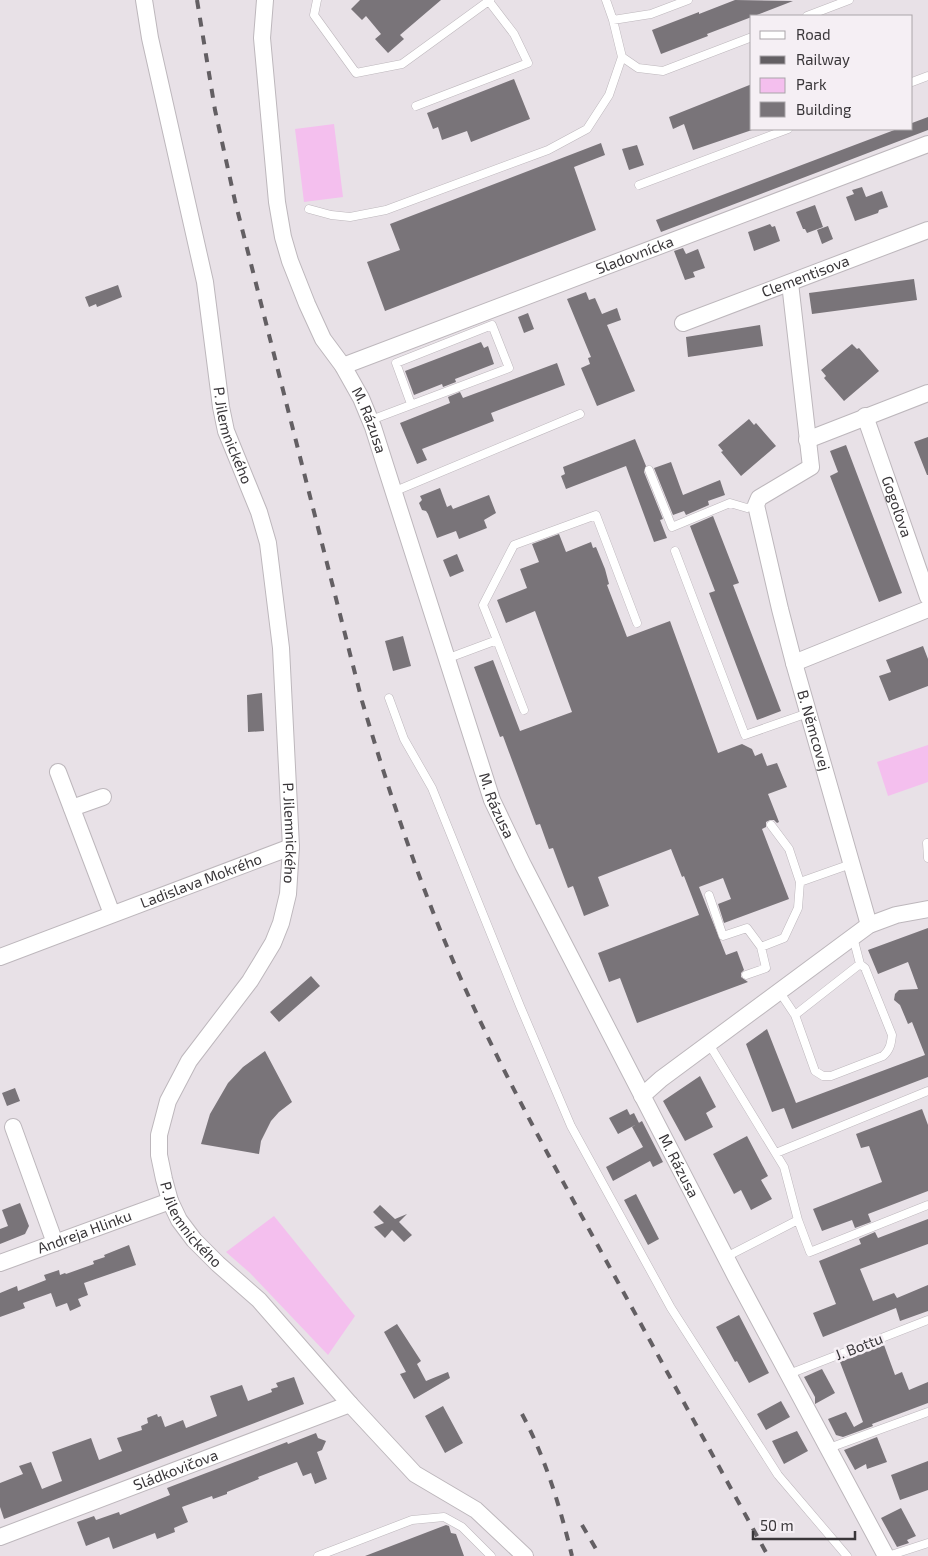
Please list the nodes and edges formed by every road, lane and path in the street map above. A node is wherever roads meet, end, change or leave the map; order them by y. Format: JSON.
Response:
{"nodes":[{"id":1,"x":144,"y":0,"type":"edge"},
{"id":2,"x":265,"y":0,"type":"edge"},
{"id":3,"x":317,"y":0,"type":"edge"},
{"id":4,"x":488,"y":0,"type":"edge"},
{"id":5,"x":606,"y":0,"type":"edge"},
{"id":6,"x":688,"y":0,"type":"edge"},
{"id":7,"x":849,"y":0,"type":"edge"},
{"id":8,"x":810,"y":15,"type":"edge"},
{"id":9,"x":613,"y":20,"type":"junction"},
{"id":10,"x":750,"y":38,"type":"edge"},
{"id":11,"x":622,"y":57,"type":"junction"},
{"id":12,"x":928,"y":76,"type":"edge"},
{"id":13,"x":913,"y":82,"type":"edge"},
{"id":14,"x":416,"y":106,"type":"dead end"},
{"id":15,"x":785,"y":130,"type":"edge"},
{"id":16,"x":928,"y":144,"type":"edge"},
{"id":17,"x":639,"y":185,"type":"dead end"},
{"id":18,"x":309,"y":209,"type":"dead end"},
{"id":19,"x":928,"y":230,"type":"edge"},
{"id":20,"x":790,"y":283,"type":"junction"},
{"id":21,"x":683,"y":323,"type":"dead end"},
{"id":22,"x":343,"y":366,"type":"junction"},
{"id":23,"x":928,"y":393,"type":"edge"},
{"id":24,"x":411,"y":404,"type":"junction"},
{"id":25,"x":580,"y":414,"type":"dead end"},
{"id":26,"x":865,"y":416,"type":"junction"},
{"id":27,"x":371,"y":420,"type":"junction"},
{"id":28,"x":808,"y":440,"type":"junction"},
{"id":29,"x":649,"y":470,"type":"dead end"},
{"id":30,"x":393,"y":492,"type":"junction"},
{"id":31,"x":756,"y":505,"type":"junction"},
{"id":32,"x":675,"y":551,"type":"dead end"},
{"id":33,"x":928,"y":597,"type":"edge"},
{"id":34,"x":928,"y":609,"type":"edge"},
{"id":35,"x":637,"y":623,"type":"dead end"},
{"id":36,"x":497,"y":640,"type":"junction"},
{"id":37,"x":446,"y":658,"type":"junction"},
{"id":38,"x":794,"y":663,"type":"junction"},
{"id":39,"x":389,"y":698,"type":"dead end"},
{"id":40,"x":524,"y":710,"type":"dead end"},
{"id":41,"x":808,"y":714,"type":"junction"},
{"id":42,"x":58,"y":772,"type":"dead end"},
{"id":43,"x":103,"y":797,"type":"dead end"},
{"id":44,"x":72,"y":808,"type":"junction"},
{"id":45,"x":771,"y":825,"type":"dead end"},
{"id":46,"x":927,"y":844,"type":"edge"},
{"id":47,"x":290,"y":847,"type":"junction"},
{"id":48,"x":928,"y":858,"type":"edge"},
{"id":49,"x":851,"y":864,"type":"junction"},
{"id":50,"x":800,"y":882,"type":"junction"},
{"id":51,"x":709,"y":895,"type":"dead end"},
{"id":52,"x":928,"y":909,"type":"edge"},
{"id":53,"x":112,"y":914,"type":"junction"},
{"id":54,"x":869,"y":924,"type":"junction"},
{"id":55,"x":853,"y":937,"type":"junction"},
{"id":56,"x":761,"y":947,"type":"junction"},
{"id":57,"x":0,"y":957,"type":"edge"},
{"id":58,"x":860,"y":964,"type":"junction"},
{"id":59,"x":746,"y":975,"type":"dead end"},
{"id":60,"x":779,"y":991,"type":"junction"},
{"id":61,"x":795,"y":1015,"type":"junction"},
{"id":62,"x":708,"y":1044,"type":"junction"},
{"id":63,"x":928,"y":1090,"type":"edge"},
{"id":64,"x":642,"y":1096,"type":"junction"},
{"id":65,"x":13,"y":1127,"type":"dead end"},
{"id":66,"x":776,"y":1153,"type":"junction"},
{"id":67,"x":170,"y":1201,"type":"junction"},
{"id":68,"x":928,"y":1205,"type":"edge"},
{"id":69,"x":798,"y":1220,"type":"junction"},
{"id":70,"x":55,"y":1243,"type":"junction"},
{"id":71,"x":726,"y":1258,"type":"junction"},
{"id":72,"x":0,"y":1263,"type":"edge"},
{"id":73,"x":928,"y":1320,"type":"edge"},
{"id":74,"x":789,"y":1374,"type":"junction"},
{"id":75,"x":350,"y":1404,"type":"junction"},
{"id":76,"x":928,"y":1412,"type":"edge"},
{"id":77,"x":829,"y":1448,"type":"junction"},
{"id":78,"x":0,"y":1537,"type":"edge"},
{"id":79,"x":928,"y":1543,"type":"edge"},
{"id":80,"x":318,"y":1556,"type":"edge"},
{"id":81,"x":491,"y":1556,"type":"edge"},
{"id":82,"x":524,"y":1556,"type":"edge"},
{"id":83,"x":847,"y":1556,"type":"edge"},
{"id":84,"x":887,"y":1556,"type":"edge"}],
"edges":[{"from":1,"to":47,"type":"street","name":"P. Jilemnického"},
{"from":2,"to":22,"type":"street","name":"M. Rázusa"},
{"from":3,"to":4,"type":"lane"},
{"from":4,"to":14,"type":"lane"},
{"from":5,"to":9,"type":"lane"},
{"from":6,"to":9,"type":"lane"},
{"from":7,"to":8,"type":"lane"},
{"from":9,"to":11,"type":"lane"},
{"from":10,"to":11,"type":"lane"},
{"from":11,"to":18,"type":"lane"},
{"from":12,"to":13,"type":"lane"},
{"from":15,"to":17,"type":"lane"},
{"from":16,"to":22,"type":"street","name":"Sladovnícka"},
{"from":19,"to":20,"type":"street","name":"Clementisova"},
{"from":20,"to":21,"type":"street","name":"Clementisova"},
{"from":20,"to":28,"type":"street"},
{"from":22,"to":27,"type":"street","name":"M. Rázusa"},
{"from":23,"to":26,"type":"street"},
{"from":24,"to":24,"type":"lane"},
{"from":24,"to":27,"type":"lane"},
{"from":25,"to":30,"type":"lane"},
{"from":26,"to":28,"type":"street"},
{"from":26,"to":33,"type":"street","name":"Gogoľova"},
{"from":27,"to":30,"type":"street","name":"M. Rázusa"},
{"from":28,"to":31,"type":"street"},
{"from":29,"to":31,"type":"lane"},
{"from":30,"to":37,"type":"street","name":"M. Rázusa"},
{"from":31,"to":38,"type":"street","name":"B. Němcovej"},
{"from":32,"to":41,"type":"lane"},
{"from":34,"to":38,"type":"street"},
{"from":35,"to":36,"type":"lane"},
{"from":36,"to":37,"type":"lane"},
{"from":36,"to":40,"type":"lane"},
{"from":37,"to":64,"type":"street","name":"M. Rázusa"},
{"from":38,"to":41,"type":"street","name":"B. Němcovej"},
{"from":39,"to":83,"type":"lane"},
{"from":41,"to":49,"type":"street","name":"B. Němcovej"},
{"from":42,"to":44,"type":"street"},
{"from":43,"to":44,"type":"street"},
{"from":44,"to":53,"type":"street"},
{"from":45,"to":50,"type":"lane"},
{"from":46,"to":48,"type":"lane"},
{"from":47,"to":53,"type":"street","name":"Ladislava Mokrého"},
{"from":47,"to":67,"type":"street","name":"P. Jilemnického"},
{"from":49,"to":50,"type":"lane"},
{"from":49,"to":54,"type":"street","name":"B. Němcovej"},
{"from":50,"to":56,"type":"lane"},
{"from":51,"to":56,"type":"lane"},
{"from":52,"to":54,"type":"street"},
{"from":53,"to":57,"type":"street","name":"Ladislava Mokrého"},
{"from":54,"to":55,"type":"street"},
{"from":55,"to":58,"type":"lane"},
{"from":55,"to":60,"type":"street"},
{"from":56,"to":59,"type":"lane"},
{"from":58,"to":61,"type":"lane"},
{"from":58,"to":61,"type":"lane"},
{"from":60,"to":61,"type":"lane"},
{"from":60,"to":62,"type":"street"},
{"from":62,"to":64,"type":"street"},
{"from":62,"to":66,"type":"lane"},
{"from":63,"to":66,"type":"lane"},
{"from":64,"to":71,"type":"street","name":"M. Rázusa"},
{"from":65,"to":70,"type":"street"},
{"from":66,"to":69,"type":"lane"},
{"from":67,"to":70,"type":"street","name":"Andreja Hlinku"},
{"from":67,"to":75,"type":"street","name":"P. Jilemnického"},
{"from":68,"to":69,"type":"lane"},
{"from":69,"to":71,"type":"lane"},
{"from":70,"to":72,"type":"street","name":"Andreja Hlinku"},
{"from":71,"to":74,"type":"street","name":"M. Rázusa"},
{"from":73,"to":74,"type":"lane","name":"J. Bottu"},
{"from":74,"to":77,"type":"street","name":"M. Rázusa"},
{"from":75,"to":78,"type":"street","name":"Sládkovičova"},
{"from":75,"to":82,"type":"street","name":"P. Jilemnického"},
{"from":76,"to":77,"type":"lane"},
{"from":77,"to":84,"type":"street","name":"M. Rázusa"},
{"from":79,"to":84,"type":"lane"},
{"from":80,"to":81,"type":"lane"}]}
